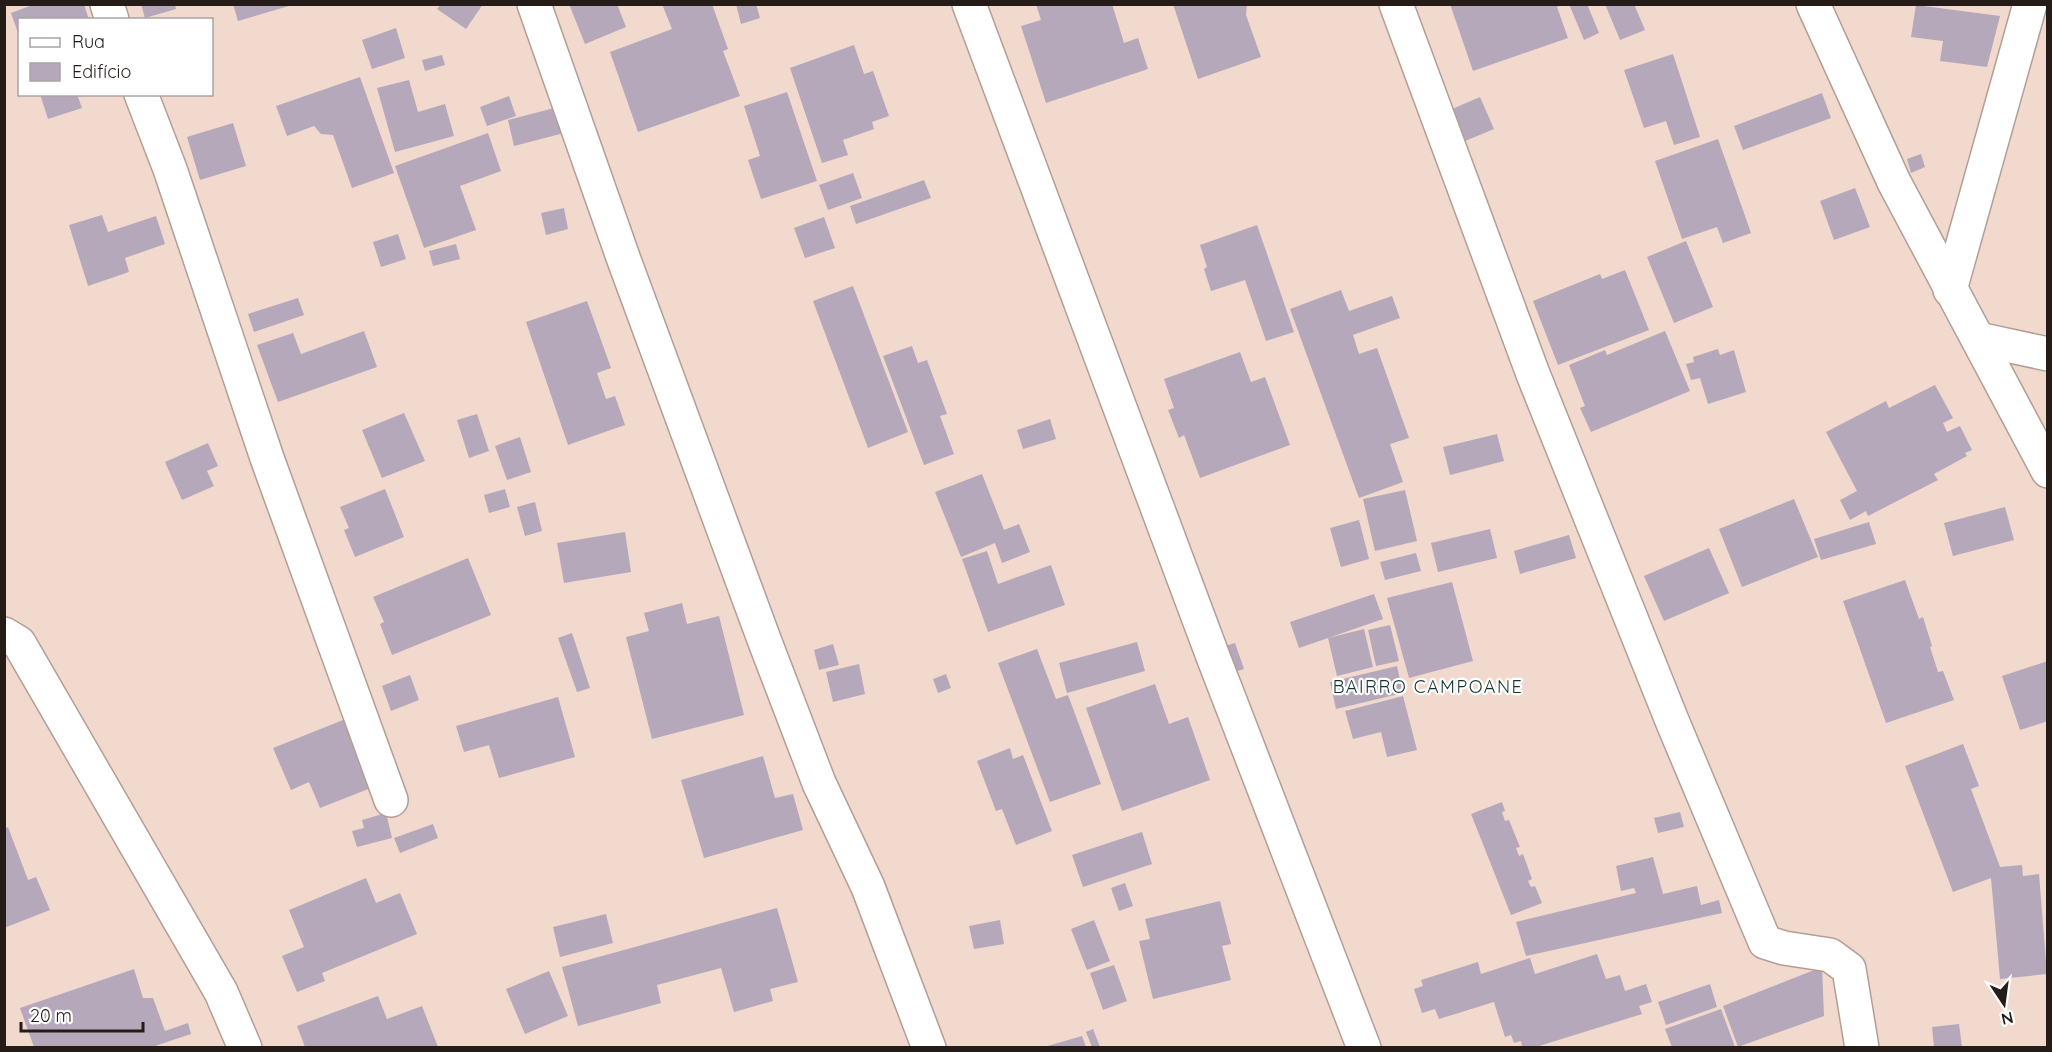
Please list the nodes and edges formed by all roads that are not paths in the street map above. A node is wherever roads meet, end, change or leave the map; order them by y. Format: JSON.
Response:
{"nodes":[{"id":1,"x":534,"y":4,"type":"edge"},
{"id":2,"x":969,"y":4,"type":"edge"},
{"id":3,"x":1396,"y":4,"type":"edge"},
{"id":4,"x":1813,"y":4,"type":"edge"},
{"id":5,"x":2030,"y":4,"type":"edge"},
{"id":6,"x":142,"y":96,"type":"edge"},
{"id":7,"x":1950,"y":290,"type":"junction"},
{"id":8,"x":1978,"y":339,"type":"junction"},
{"id":9,"x":2048,"y":354,"type":"edge"},
{"id":10,"x":2048,"y":471,"type":"edge"},
{"id":11,"x":4,"y":634,"type":"edge"},
{"id":12,"x":390,"y":800,"type":"dead end"},
{"id":13,"x":245,"y":1047,"type":"edge"},
{"id":14,"x":929,"y":1047,"type":"edge"},
{"id":15,"x":1364,"y":1047,"type":"edge"},
{"id":16,"x":1862,"y":1047,"type":"edge"}],
"edges":[{"from":1,"to":14,"type":"street"},
{"from":2,"to":15,"type":"street"},
{"from":3,"to":16,"type":"street"},
{"from":4,"to":7,"type":"street"},
{"from":5,"to":7,"type":"street"},
{"from":6,"to":12,"type":"street"},
{"from":7,"to":8,"type":"street"},
{"from":8,"to":9,"type":"street"},
{"from":8,"to":10,"type":"street"},
{"from":11,"to":13,"type":"street"}]}
